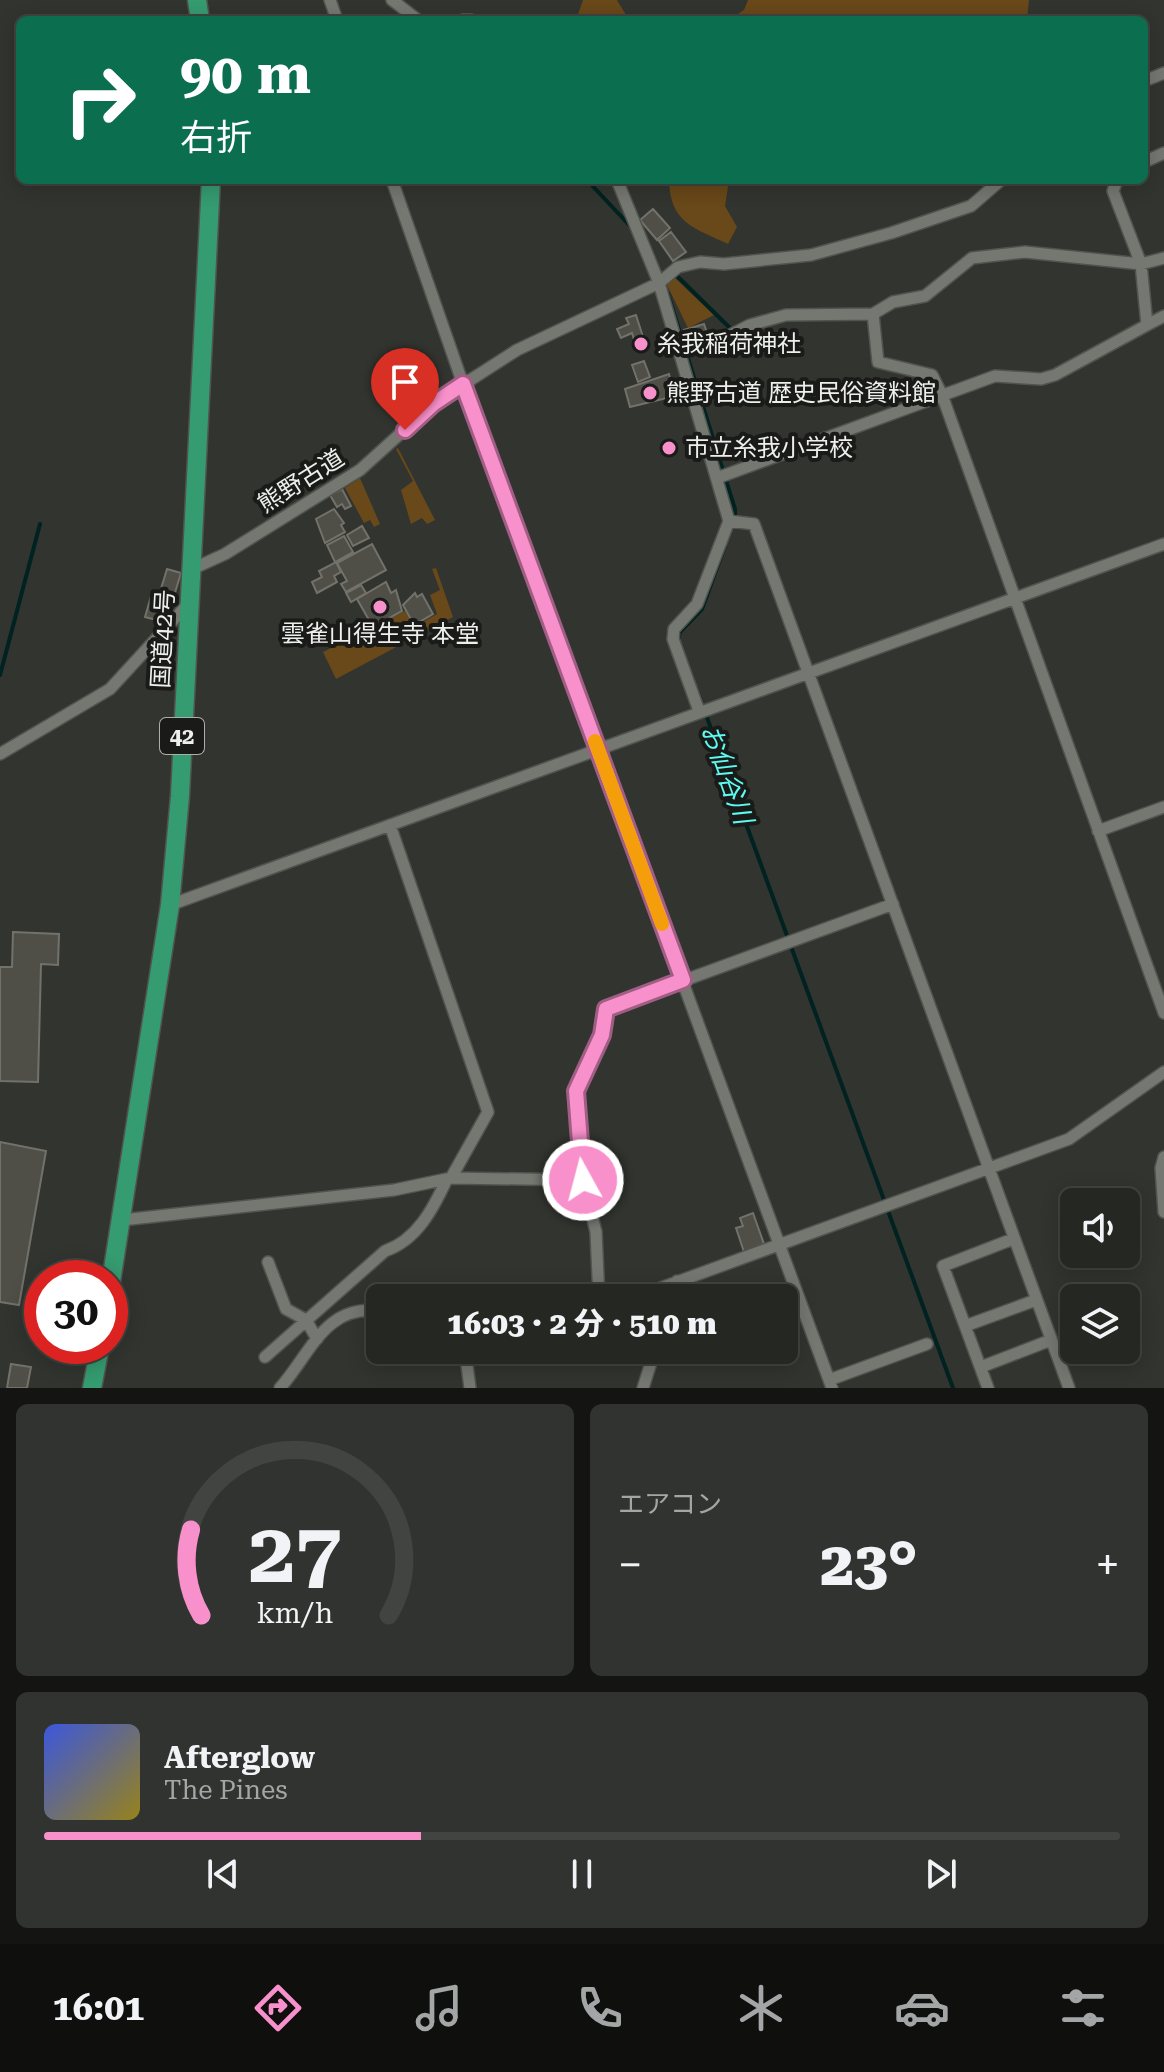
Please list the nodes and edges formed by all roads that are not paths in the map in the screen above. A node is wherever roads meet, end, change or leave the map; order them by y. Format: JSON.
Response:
{"nodes":[{"id":1,"x":392,"y":0,"type":"edge"},
{"id":2,"x":413,"y":16,"type":"edge"},
{"id":3,"x":211,"y":184,"type":"edge"},
{"id":4,"x":393,"y":184,"type":"edge"},
{"id":5,"x":619,"y":184,"type":"edge"},
{"id":6,"x":996,"y":184,"type":"edge"},
{"id":7,"x":1116,"y":184,"type":"edge"},
{"id":8,"x":1164,"y":258,"type":"edge"},
{"id":9,"x":1141,"y":264,"type":"junction"},
{"id":10,"x":659,"y":283,"type":"junction"},
{"id":11,"x":873,"y":314,"type":"junction"},
{"id":12,"x":1164,"y":316,"type":"edge"},
{"id":13,"x":1147,"y":325,"type":"junction"},
{"id":14,"x":680,"y":350,"type":"junction"},
{"id":15,"x":463,"y":384,"type":"junction"},
{"id":16,"x":942,"y":395,"type":"junction"},
{"id":17,"x":717,"y":478,"type":"junction"},
{"id":18,"x":729,"y":521,"type":"junction"},
{"id":19,"x":1164,"y":544,"type":"edge"},
{"id":20,"x":190,"y":570,"type":"junction"},
{"id":21,"x":1014,"y":599,"type":"junction"},
{"id":22,"x":189,"y":603,"type":"junction"},
{"id":23,"x":807,"y":671,"type":"junction"},
{"id":24,"x":699,"y":711,"type":"junction"},
{"id":25,"x":598,"y":749,"type":"junction"},
{"id":26,"x":0,"y":754,"type":"edge"},
{"id":27,"x":1164,"y":807,"type":"edge"},
{"id":28,"x":390,"y":825,"type":"junction"},
{"id":29,"x":1098,"y":831,"type":"junction"},
{"id":30,"x":893,"y":904,"type":"junction"},
{"id":31,"x":170,"y":905,"type":"junction"},
{"id":32,"x":683,"y":980,"type":"junction"},
{"id":33,"x":1164,"y":1013,"type":"edge"},
{"id":34,"x":1164,"y":1072,"type":"edge"},
{"id":35,"x":1164,"y":1157,"type":"edge"},
{"id":36,"x":987,"y":1167,"type":"junction"},
{"id":37,"x":449,"y":1179,"type":"junction"},
{"id":38,"x":583,"y":1180,"type":"junction"},
{"id":39,"x":1164,"y":1212,"type":"edge"},
{"id":40,"x":122,"y":1220,"type":"junction"},
{"id":41,"x":1013,"y":1239,"type":"junction"},
{"id":42,"x":779,"y":1243,"type":"junction"},
{"id":43,"x":115,"y":1260,"type":"edge"},
{"id":44,"x":268,"y":1262,"type":"dead end"},
{"id":45,"x":677,"y":1281,"type":"junction"},
{"id":46,"x":598,"y":1284,"type":"edge"},
{"id":47,"x":669,"y":1284,"type":"edge"},
{"id":48,"x":676,"y":1284,"type":"edge"},
{"id":49,"x":1036,"y":1300,"type":"junction"},
{"id":50,"x":366,"y":1309,"type":"edge"},
{"id":51,"x":306,"y":1320,"type":"junction"},
{"id":52,"x":965,"y":1326,"type":"junction"},
{"id":53,"x":317,"y":1339,"type":"junction"},
{"id":54,"x":1051,"y":1340,"type":"junction"},
{"id":55,"x":927,"y":1344,"type":"dead end"},
{"id":56,"x":265,"y":1357,"type":"dead end"},
{"id":57,"x":97,"y":1364,"type":"edge"},
{"id":58,"x":467,"y":1364,"type":"edge"},
{"id":59,"x":651,"y":1364,"type":"edge"},
{"id":60,"x":981,"y":1367,"type":"junction"},
{"id":61,"x":830,"y":1384,"type":"edge"},
{"id":62,"x":92,"y":1388,"type":"edge"},
{"id":63,"x":280,"y":1388,"type":"edge"},
{"id":64,"x":470,"y":1388,"type":"edge"},
{"id":65,"x":643,"y":1388,"type":"edge"},
{"id":66,"x":988,"y":1388,"type":"edge"},
{"id":67,"x":1069,"y":1388,"type":"edge"}],
"edges":[{"from":1,"to":2,"type":"street"},
{"from":3,"to":20,"type":"highway","name":"国道42号","number":"42"},
{"from":4,"to":15,"type":"street"},
{"from":5,"to":10,"type":"street"},
{"from":6,"to":10,"type":"street","name":"熊野古道"},
{"from":7,"to":9,"type":"street"},
{"from":8,"to":9,"type":"street"},
{"from":9,"to":11,"type":"street"},
{"from":9,"to":13,"type":"street"},
{"from":10,"to":14,"type":"street"},
{"from":10,"to":15,"type":"street","name":"熊野古道"},
{"from":11,"to":14,"type":"street"},
{"from":11,"to":16,"type":"street"},
{"from":12,"to":13,"type":"street"},
{"from":13,"to":16,"type":"street"},
{"from":14,"to":17,"type":"street"},
{"from":15,"to":20,"type":"street","name":"熊野古道"},
{"from":15,"to":25,"type":"street"},
{"from":16,"to":17,"type":"street"},
{"from":16,"to":21,"type":"street"},
{"from":17,"to":18,"type":"street"},
{"from":18,"to":23,"type":"street"},
{"from":18,"to":24,"type":"street"},
{"from":19,"to":21,"type":"street"},
{"from":20,"to":22,"type":"highway","name":"国道42号","number":"42"},
{"from":21,"to":23,"type":"street"},
{"from":21,"to":29,"type":"street"},
{"from":22,"to":26,"type":"street"},
{"from":22,"to":31,"type":"highway","name":"国道42号","number":"42"},
{"from":23,"to":24,"type":"street"},
{"from":23,"to":30,"type":"street"},
{"from":24,"to":25,"type":"street"},
{"from":25,"to":28,"type":"street"},
{"from":25,"to":32,"type":"street"},
{"from":27,"to":29,"type":"street"},
{"from":28,"to":31,"type":"street"},
{"from":28,"to":37,"type":"street"},
{"from":29,"to":33,"type":"street"},
{"from":30,"to":32,"type":"street"},
{"from":30,"to":36,"type":"street"},
{"from":31,"to":40,"type":"highway","name":"国道42号","number":"42"},
{"from":32,"to":38,"type":"street"},
{"from":32,"to":42,"type":"street"},
{"from":34,"to":36,"type":"street"},
{"from":35,"to":39,"type":"street"},
{"from":36,"to":41,"type":"street"},
{"from":36,"to":42,"type":"street"},
{"from":37,"to":38,"type":"street"},
{"from":37,"to":40,"type":"street"},
{"from":37,"to":51,"type":"street"},
{"from":38,"to":46,"type":"street"},
{"from":40,"to":43,"type":"highway","name":"国道42号","number":"42"},
{"from":41,"to":49,"type":"street"},
{"from":41,"to":52,"type":"street"},
{"from":42,"to":45,"type":"street"},
{"from":42,"to":61,"type":"street"},
{"from":44,"to":51,"type":"street"},
{"from":45,"to":47,"type":"street"},
{"from":45,"to":48,"type":"street"},
{"from":49,"to":52,"type":"street"},
{"from":49,"to":54,"type":"street"},
{"from":50,"to":53,"type":"street"},
{"from":51,"to":53,"type":"street"},
{"from":51,"to":56,"type":"street"},
{"from":52,"to":60,"type":"street"},
{"from":53,"to":63,"type":"street"},
{"from":54,"to":60,"type":"street"},
{"from":54,"to":67,"type":"street"},
{"from":55,"to":61,"type":"street"},
{"from":57,"to":62,"type":"highway"},
{"from":58,"to":64,"type":"street"},
{"from":59,"to":65,"type":"street"},
{"from":60,"to":66,"type":"street"}]}
